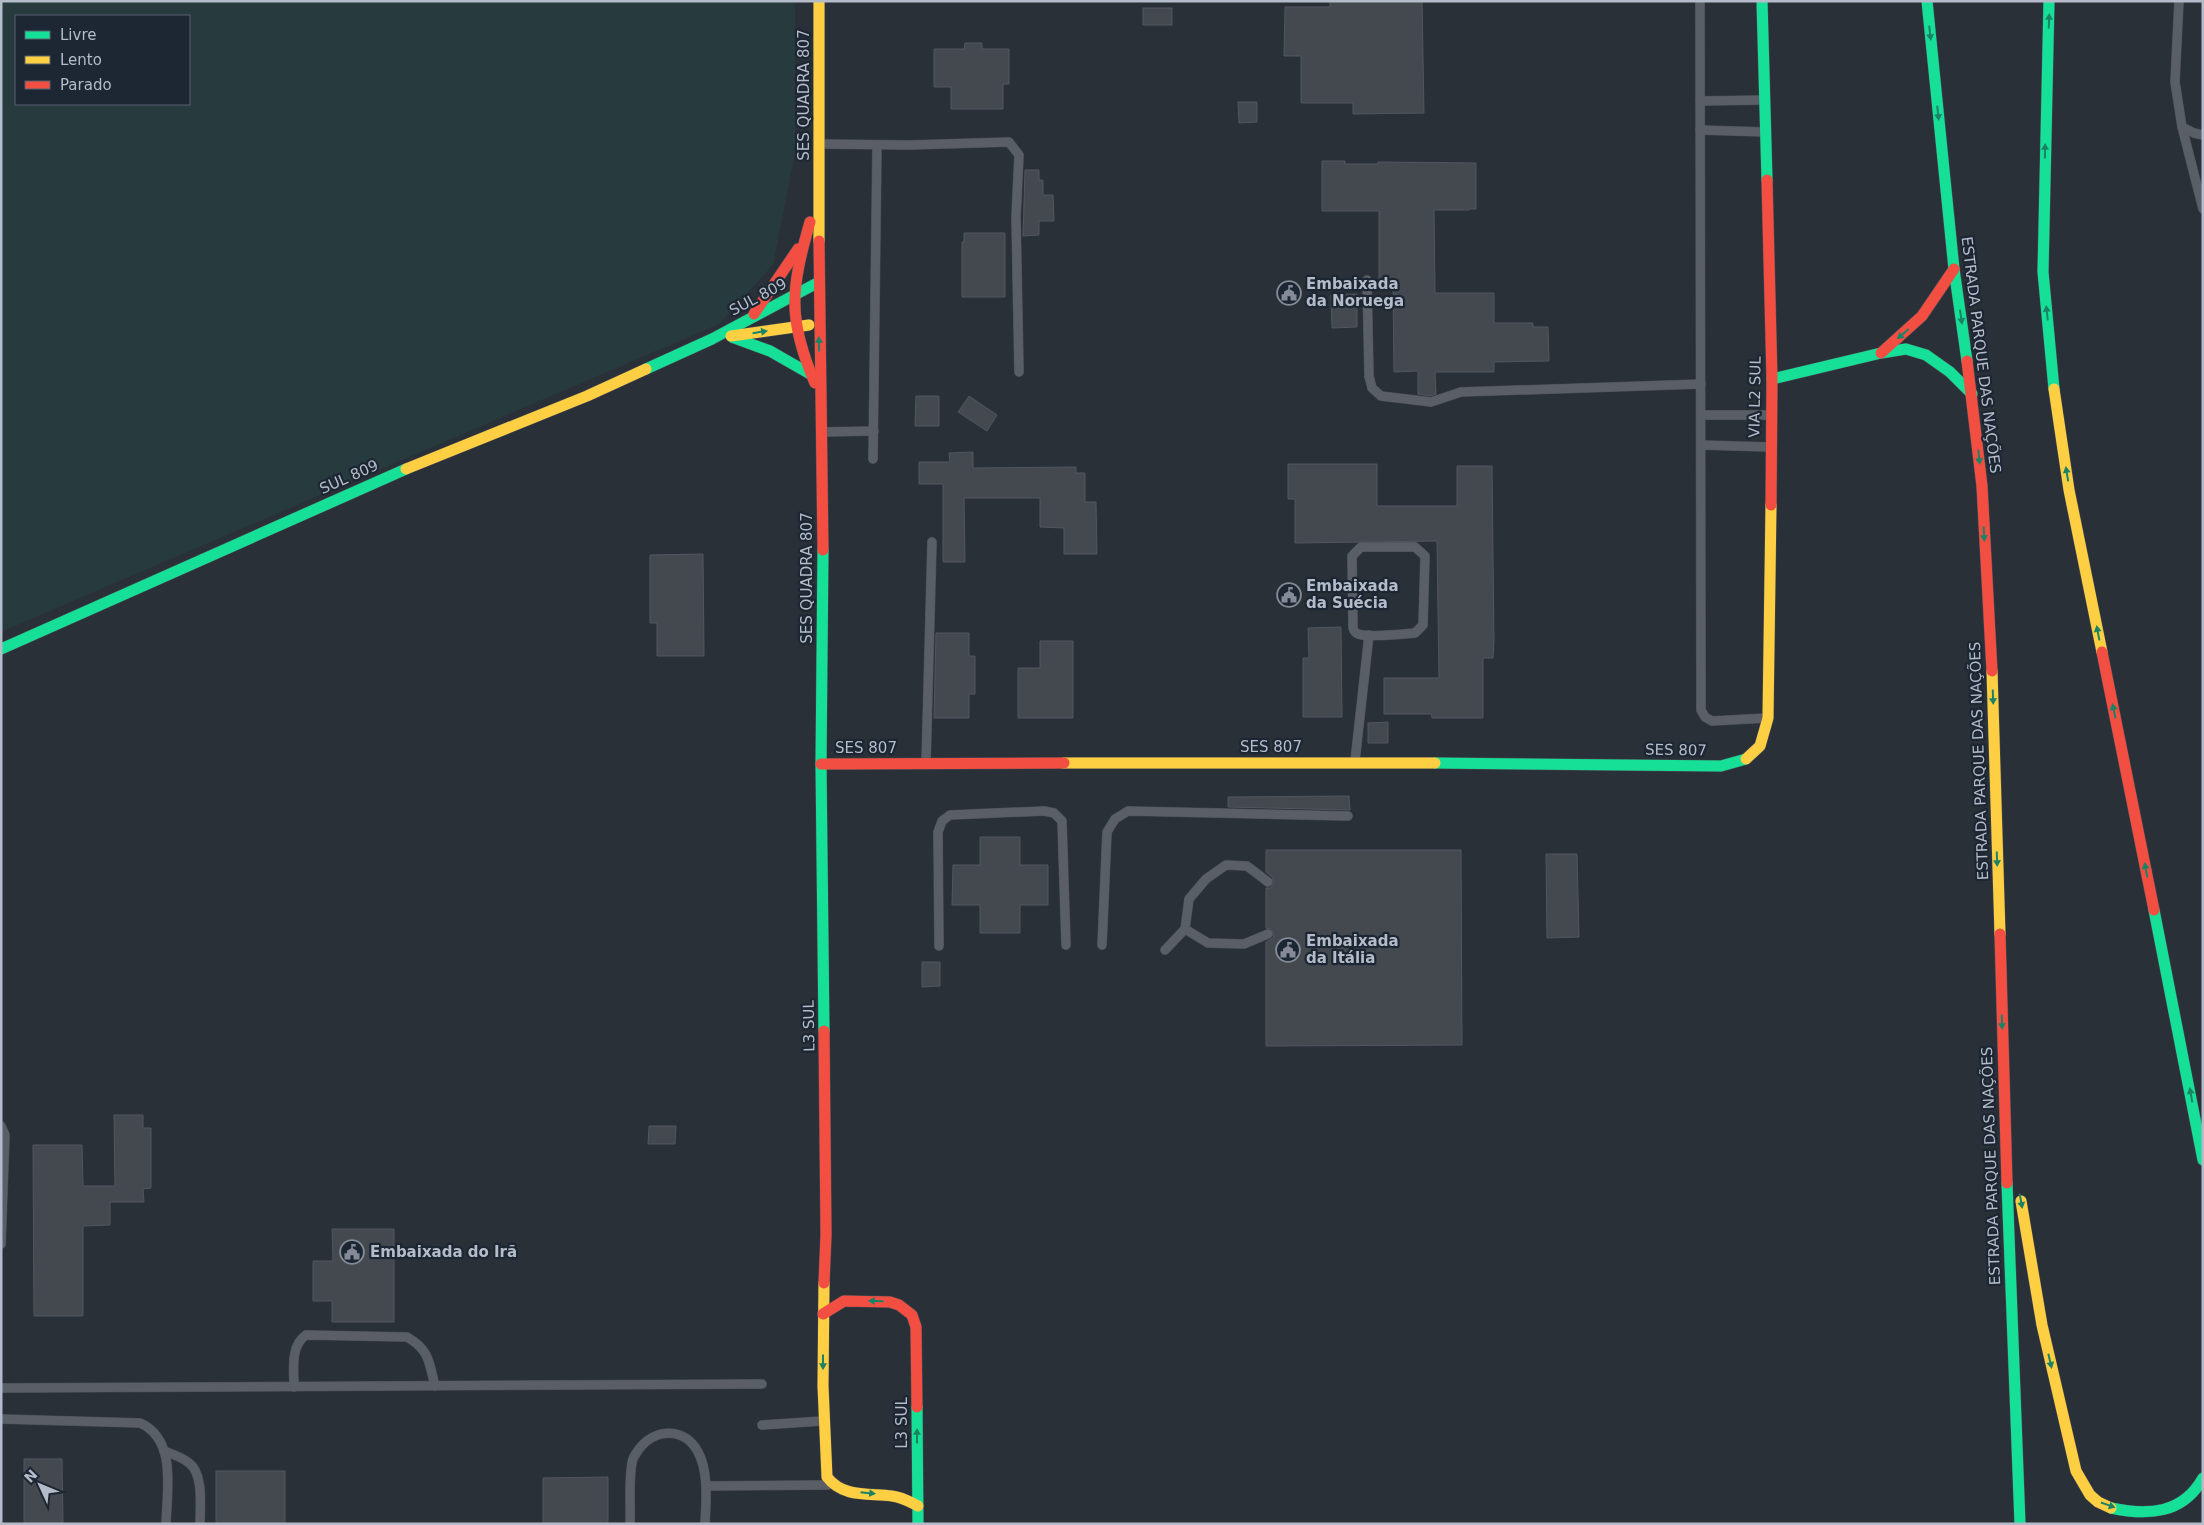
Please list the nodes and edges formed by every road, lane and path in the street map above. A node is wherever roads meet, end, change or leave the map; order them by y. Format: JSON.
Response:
{"nodes":[{"id":1,"x":819,"y":1,"type":"edge"},
{"id":2,"x":1700,"y":1,"type":"edge"},
{"id":3,"x":1762,"y":1,"type":"edge"},
{"id":4,"x":1926,"y":1,"type":"edge"},
{"id":5,"x":2049,"y":1,"type":"edge"},
{"id":6,"x":2180,"y":1,"type":"edge"},
{"id":7,"x":1765,"y":100,"type":"junction"},
{"id":8,"x":1700,"y":101,"type":"junction"},
{"id":9,"x":2182,"y":127,"type":"junction"},
{"id":10,"x":1700,"y":130,"type":"junction"},
{"id":11,"x":1766,"y":132,"type":"junction"},
{"id":12,"x":2203,"y":134,"type":"edge"},
{"id":13,"x":819,"y":144,"type":"junction"},
{"id":14,"x":877,"y":145,"type":"junction"},
{"id":15,"x":819,"y":189,"type":"junction"},
{"id":16,"x":2203,"y":209,"type":"edge"},
{"id":17,"x":808,"y":229,"type":"junction"},
{"id":18,"x":1954,"y":269,"type":"junction"},
{"id":19,"x":1367,"y":280,"type":"dead end"},
{"id":20,"x":819,"y":282,"type":"junction"},
{"id":21,"x":795,"y":295,"type":"junction"},
{"id":22,"x":750,"y":319,"type":"junction"},
{"id":23,"x":818,"y":323,"type":"junction"},
{"id":24,"x":795,"y":326,"type":"junction"},
{"id":25,"x":731,"y":336,"type":"junction"},
{"id":26,"x":712,"y":339,"type":"junction"},
{"id":27,"x":1881,"y":353,"type":"junction"},
{"id":28,"x":1019,"y":372,"type":"dead end"},
{"id":29,"x":812,"y":375,"type":"junction"},
{"id":30,"x":1772,"y":378,"type":"junction"},
{"id":31,"x":1701,"y":384,"type":"junction"},
{"id":32,"x":820,"y":393,"type":"junction"},
{"id":33,"x":1972,"y":394,"type":"junction"},
{"id":34,"x":1701,"y":415,"type":"junction"},
{"id":35,"x":1771,"y":415,"type":"junction"},
{"id":36,"x":820,"y":432,"type":"junction"},
{"id":37,"x":874,"y":432,"type":"junction"},
{"id":38,"x":1701,"y":445,"type":"junction"},
{"id":39,"x":1770,"y":447,"type":"junction"},
{"id":40,"x":873,"y":459,"type":"dead end"},
{"id":41,"x":932,"y":542,"type":"dead end"},
{"id":42,"x":1369,"y":635,"type":"junction"},
{"id":43,"x":1,"y":650,"type":"edge"},
{"id":44,"x":1768,"y":718,"type":"junction"},
{"id":45,"x":1355,"y":762,"type":"junction"},
{"id":46,"x":926,"y":763,"type":"junction"},
{"id":47,"x":821,"y":764,"type":"junction"},
{"id":48,"x":1721,"y":766,"type":"joint"},
{"id":49,"x":1348,"y":816,"type":"dead end"},
{"id":50,"x":1268,"y":882,"type":"dead end"},
{"id":51,"x":1185,"y":929,"type":"junction"},
{"id":52,"x":1268,"y":934,"type":"dead end"},
{"id":53,"x":1066,"y":945,"type":"dead end"},
{"id":54,"x":1102,"y":945,"type":"dead end"},
{"id":55,"x":939,"y":946,"type":"dead end"},
{"id":56,"x":1165,"y":950,"type":"dead end"},
{"id":57,"x":2004,"y":1101,"type":"junction"},
{"id":58,"x":1,"y":1126,"type":"edge"},
{"id":59,"x":2203,"y":1160,"type":"edge"},
{"id":60,"x":1,"y":1244,"type":"edge"},
{"id":61,"x":823,"y":1287,"type":"junction"},
{"id":62,"x":844,"y":1301,"type":"junction"},
{"id":63,"x":824,"y":1314,"type":"junction"},
{"id":64,"x":762,"y":1384,"type":"dead end"},
{"id":65,"x":435,"y":1386,"type":"junction"},
{"id":66,"x":294,"y":1387,"type":"junction"},
{"id":67,"x":1,"y":1388,"type":"edge"},
{"id":68,"x":1,"y":1419,"type":"edge"},
{"id":69,"x":823,"y":1421,"type":"junction"},
{"id":70,"x":762,"y":1425,"type":"dead end"},
{"id":71,"x":164,"y":1451,"type":"junction"},
{"id":72,"x":2203,"y":1478,"type":"edge"},
{"id":73,"x":831,"y":1485,"type":"junction"},
{"id":74,"x":918,"y":1485,"type":"junction"},
{"id":75,"x":706,"y":1486,"type":"junction"},
{"id":76,"x":894,"y":1496,"type":"junction"},
{"id":77,"x":918,"y":1506,"type":"junction"},
{"id":78,"x":166,"y":1524,"type":"edge"},
{"id":79,"x":200,"y":1524,"type":"edge"},
{"id":80,"x":630,"y":1524,"type":"edge"},
{"id":81,"x":705,"y":1524,"type":"edge"},
{"id":82,"x":918,"y":1524,"type":"edge"},
{"id":83,"x":2020,"y":1524,"type":"edge"}],
"edges":[{"from":1,"to":13,"type":"main road","name":"SES QUADRA 807"},
{"from":2,"to":8,"type":"lane"},
{"from":3,"to":7,"type":"main road","name":"VIA L2 SUL"},
{"from":4,"to":18,"type":"main road","name":"ESTRADA PARQUE DAS NAÇÕES","one_way":true},
{"from":59,"to":5,"type":"main road","one_way":true},
{"from":6,"to":9,"type":"lane"},
{"from":7,"to":8,"type":"lane"},
{"from":7,"to":11,"type":"main road","name":"VIA L2 SUL"},
{"from":8,"to":10,"type":"lane"},
{"from":9,"to":12,"type":"lane"},
{"from":9,"to":16,"type":"lane"},
{"from":10,"to":11,"type":"lane"},
{"from":10,"to":31,"type":"lane"},
{"from":11,"to":30,"type":"main road","name":"VIA L2 SUL"},
{"from":13,"to":14,"type":"lane"},
{"from":13,"to":15,"type":"main road","name":"SES QUADRA 807"},
{"from":14,"to":28,"type":"lane"},
{"from":14,"to":37,"type":"lane"},
{"from":15,"to":17,"type":"main road","name":"SES QUADRA 807"},
{"from":15,"to":20,"type":"main road","name":"SES QUADRA 807"},
{"from":17,"to":21,"type":"main road","name":"SES QUADRA 807"},
{"from":17,"to":22,"type":"main road"},
{"from":18,"to":27,"type":"main road","one_way":true},
{"from":18,"to":33,"type":"main road","name":"ESTRADA PARQUE DAS NAÇÕES","one_way":true},
{"from":19,"to":31,"type":"lane"},
{"from":20,"to":21,"type":"main road","name":"SUL 809"},
{"from":20,"to":23,"type":"main road","name":"SES QUADRA 807"},
{"from":21,"to":22,"type":"main road","name":"SUL 809"},
{"from":21,"to":24,"type":"main road","name":"SES QUADRA 807"},
{"from":22,"to":26,"type":"main road","name":"SUL 809"},
{"from":23,"to":24,"type":"main road","name":"SUL 809"},
{"from":32,"to":23,"type":"main road","name":"SES QUADRA 807","one_way":true},
{"from":25,"to":24,"type":"main road","name":"SUL 809","one_way":true},
{"from":24,"to":29,"type":"main road","name":"SES QUADRA 807"},
{"from":25,"to":26,"type":"main road","name":"SUL 809"},
{"from":25,"to":29,"type":"main road"},
{"from":26,"to":43,"type":"main road","name":"SUL 809"},
{"from":27,"to":30,"type":"main road"},
{"from":27,"to":33,"type":"main road"},
{"from":29,"to":32,"type":"main road","name":"SES QUADRA 807"},
{"from":30,"to":35,"type":"main road","name":"VIA L2 SUL"},
{"from":31,"to":34,"type":"lane"},
{"from":32,"to":36,"type":"main road","name":"SES QUADRA 807"},
{"from":33,"to":57,"type":"main road","name":"ESTRADA PARQUE DAS NAÇÕES","one_way":true},
{"from":34,"to":35,"type":"lane"},
{"from":34,"to":38,"type":"lane"},
{"from":35,"to":39,"type":"main road","name":"VIA L2 SUL"},
{"from":36,"to":37,"type":"lane"},
{"from":36,"to":47,"type":"main road","name":"SES QUADRA 807"},
{"from":37,"to":40,"type":"lane"},
{"from":38,"to":39,"type":"lane"},
{"from":38,"to":44,"type":"lane"},
{"from":39,"to":44,"type":"main road","name":"VIA L2 SUL"},
{"from":41,"to":46,"type":"lane"},
{"from":42,"to":42,"type":"lane"},
{"from":42,"to":45,"type":"lane"},
{"from":44,"to":48,"type":"main road","name":"VIA L2 SUL"},
{"from":45,"to":46,"type":"main road","name":"SES 807"},
{"from":45,"to":48,"type":"main road","name":"SES 807"},
{"from":46,"to":47,"type":"main road","name":"SES 807"},
{"from":47,"to":61,"type":"main road","name":"L3 SUL"},
{"from":49,"to":54,"type":"lane"},
{"from":50,"to":51,"type":"lane"},
{"from":51,"to":52,"type":"lane"},
{"from":51,"to":56,"type":"lane"},
{"from":53,"to":55,"type":"lane"},
{"from":57,"to":72,"type":"main road","one_way":true},
{"from":57,"to":83,"type":"main road","name":"ESTRADA PARQUE DAS NAÇÕES"},
{"from":58,"to":60,"type":"lane"},
{"from":61,"to":62,"type":"main road"},
{"from":61,"to":63,"type":"main road","name":"L3 SUL"},
{"from":62,"to":63,"type":"main road"},
{"from":74,"to":62,"type":"main road","name":"L3 SUL","one_way":true},
{"from":63,"to":69,"type":"main road","name":"L3 SUL","one_way":true},
{"from":64,"to":65,"type":"lane"},
{"from":65,"to":66,"type":"lane"},
{"from":65,"to":66,"type":"lane"},
{"from":66,"to":67,"type":"lane"},
{"from":68,"to":71,"type":"lane"},
{"from":69,"to":70,"type":"lane"},
{"from":69,"to":73,"type":"main road","name":"L3 SUL"},
{"from":71,"to":78,"type":"lane"},
{"from":71,"to":79,"type":"lane"},
{"from":73,"to":75,"type":"lane"},
{"from":73,"to":76,"type":"main road","one_way":true},
{"from":74,"to":76,"type":"main road"},
{"from":74,"to":77,"type":"main road","name":"L3 SUL"},
{"from":75,"to":80,"type":"lane"},
{"from":75,"to":81,"type":"lane"},
{"from":76,"to":77,"type":"main road"},
{"from":77,"to":82,"type":"main road","name":"L3 SUL"}]}
